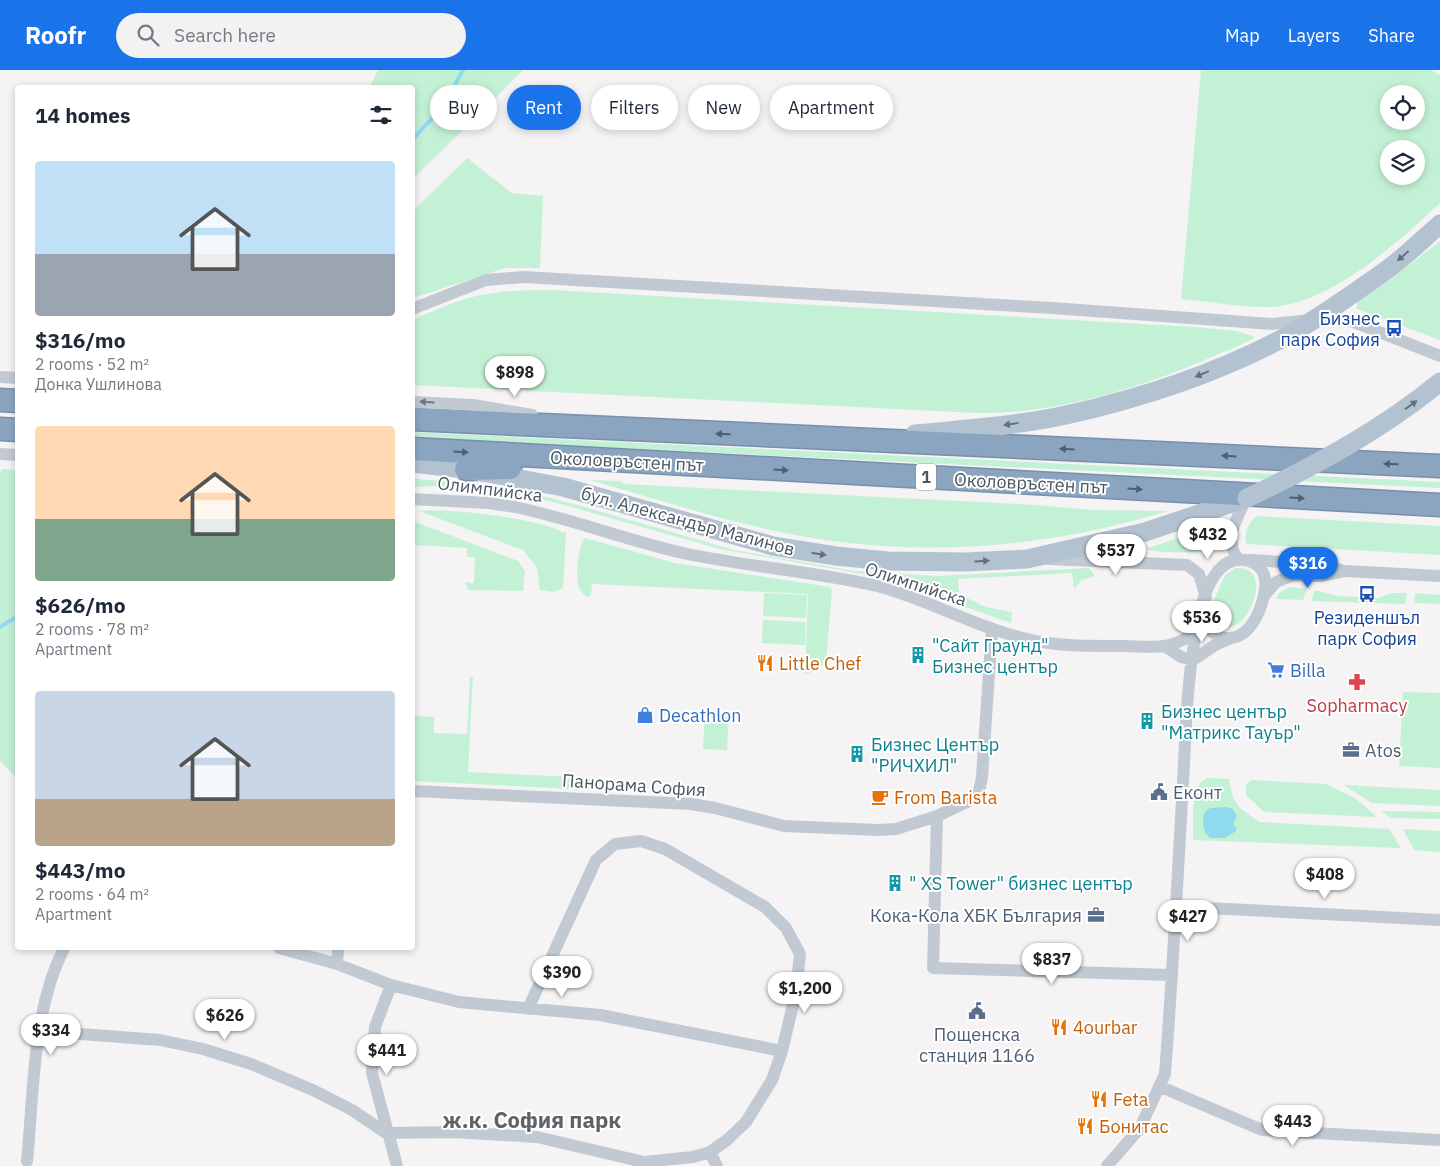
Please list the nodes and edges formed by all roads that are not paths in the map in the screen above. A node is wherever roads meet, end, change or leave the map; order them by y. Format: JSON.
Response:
{"nodes":[{"id":1,"x":1440,"y":224,"type":"edge"},
{"id":2,"x":415,"y":308,"type":"edge"},
{"id":3,"x":1314,"y":319,"type":"junction"},
{"id":4,"x":1440,"y":356,"type":"edge"},
{"id":5,"x":0,"y":377,"type":"edge"},
{"id":6,"x":15,"y":378,"type":"edge"},
{"id":7,"x":1440,"y":382,"type":"edge"},
{"id":8,"x":0,"y":400,"type":"edge"},
{"id":9,"x":15,"y":401,"type":"edge"},
{"id":10,"x":415,"y":402,"type":"edge"},
{"id":11,"x":415,"y":419,"type":"edge"},
{"id":12,"x":0,"y":429,"type":"edge"},
{"id":13,"x":15,"y":430,"type":"edge"},
{"id":14,"x":613,"y":430,"type":"junction"},
{"id":15,"x":859,"y":440,"type":"junction"},
{"id":16,"x":415,"y":449,"type":"edge"},
{"id":17,"x":0,"y":454,"type":"edge"},
{"id":18,"x":15,"y":455,"type":"edge"},
{"id":19,"x":415,"y":465,"type":"edge"},
{"id":20,"x":1440,"y":466,"type":"edge"},
{"id":21,"x":740,"y":467,"type":"junction"},
{"id":22,"x":466,"y":468,"type":"junction"},
{"id":23,"x":1247,"y":498,"type":"junction"},
{"id":24,"x":415,"y":499,"type":"edge"},
{"id":25,"x":1440,"y":505,"type":"edge"},
{"id":26,"x":1027,"y":559,"type":"junction"},
{"id":27,"x":1243,"y":560,"type":"junction"},
{"id":28,"x":1345,"y":571,"type":"junction"},
{"id":29,"x":1440,"y":576,"type":"edge"},
{"id":30,"x":1264,"y":596,"type":"junction"},
{"id":31,"x":1206,"y":597,"type":"junction"},
{"id":32,"x":1201,"y":613,"type":"junction"},
{"id":33,"x":1198,"y":628,"type":"junction"},
{"id":34,"x":992,"y":629,"type":"junction"},
{"id":35,"x":1232,"y":638,"type":"junction"},
{"id":36,"x":1166,"y":647,"type":"junction"},
{"id":37,"x":1193,"y":660,"type":"junction"},
{"id":38,"x":415,"y":790,"type":"edge"},
{"id":39,"x":937,"y":816,"type":"junction"},
{"id":40,"x":1208,"y":908,"type":"dead end"},
{"id":41,"x":1440,"y":920,"type":"edge"},
{"id":42,"x":63,"y":950,"type":"edge"},
{"id":43,"x":286,"y":950,"type":"edge"},
{"id":44,"x":338,"y":950,"type":"edge"},
{"id":45,"x":337,"y":964,"type":"junction"},
{"id":46,"x":1172,"y":975,"type":"junction"},
{"id":47,"x":391,"y":984,"type":"junction"},
{"id":48,"x":528,"y":1009,"type":"junction"},
{"id":49,"x":40,"y":1031,"type":"junction"},
{"id":50,"x":782,"y":1051,"type":"junction"},
{"id":51,"x":1161,"y":1088,"type":"junction"},
{"id":52,"x":386,"y":1132,"type":"junction"},
{"id":53,"x":1440,"y":1140,"type":"edge"},
{"id":54,"x":710,"y":1152,"type":"junction"},
{"id":55,"x":27,"y":1161,"type":"dead end"},
{"id":56,"x":397,"y":1166,"type":"edge"},
{"id":57,"x":717,"y":1166,"type":"edge"},
{"id":58,"x":1107,"y":1166,"type":"edge"}],
"edges":[{"from":1,"to":3,"type":"main road","one_way":true},
{"from":2,"to":3,"type":"street"},
{"from":3,"to":4,"type":"street"},
{"from":3,"to":15,"type":"main road","one_way":true},
{"from":5,"to":6,"type":"street"},
{"from":23,"to":7,"type":"main road","name":"бул. Александър Малинов","one_way":true,"bridge":true},
{"from":8,"to":9,"type":"highway"},
{"from":14,"to":10,"type":"street","one_way":true},
{"from":11,"to":14,"type":"highway","name":"Околовръстен път","number":"1"},
{"from":12,"to":13,"type":"highway"},
{"from":15,"to":14,"type":"highway","name":"Околовръстен път","number":"1","one_way":true},
{"from":20,"to":15,"type":"highway","name":"Околовръстен път","number":"1","one_way":true},
{"from":16,"to":21,"type":"highway","name":"Околовръстен път","number":"1","one_way":true},
{"from":17,"to":18,"type":"street"},
{"from":19,"to":22,"type":"main road","name":"бул. Александър Малинов"},
{"from":21,"to":22,"type":"highway"},
{"from":21,"to":25,"type":"highway","name":"Околовръстен път","number":"1","one_way":true},
{"from":22,"to":26,"type":"main road","name":"бул. Александър Малинов","one_way":true},
{"from":23,"to":26,"type":"main road","name":"бул. Александър Малинов"},
{"from":23,"to":27,"type":"street"},
{"from":24,"to":34,"type":"street","name":"Олимпийска"},
{"from":26,"to":31,"type":"street"},
{"from":27,"to":28,"type":"street"},
{"from":27,"to":30,"type":"street"},
{"from":27,"to":31,"type":"street"},
{"from":28,"to":29,"type":"street"},
{"from":28,"to":30,"type":"street"},
{"from":30,"to":35,"type":"street"},
{"from":31,"to":32,"type":"street"},
{"from":32,"to":33,"type":"street"},
{"from":32,"to":35,"type":"street"},
{"from":33,"to":36,"type":"street","name":"Олимпийска"},
{"from":33,"to":37,"type":"street"},
{"from":34,"to":36,"type":"street","name":"Олимпийска"},
{"from":34,"to":39,"type":"street","name":"Панорама София"},
{"from":35,"to":37,"type":"street"},
{"from":36,"to":37,"type":"street"},
{"from":37,"to":46,"type":"street"},
{"from":38,"to":39,"type":"street","name":"Панорама София"},
{"from":39,"to":46,"type":"street"},
{"from":40,"to":41,"type":"street"},
{"from":42,"to":49,"type":"street"},
{"from":43,"to":45,"type":"street"},
{"from":44,"to":45,"type":"street"},
{"from":45,"to":47,"type":"street"},
{"from":46,"to":51,"type":"street"},
{"from":47,"to":48,"type":"street"},
{"from":47,"to":52,"type":"street"},
{"from":48,"to":50,"type":"street"},
{"from":48,"to":50,"type":"street"},
{"from":49,"to":52,"type":"street"},
{"from":49,"to":55,"type":"street"},
{"from":50,"to":54,"type":"street"},
{"from":51,"to":53,"type":"street"},
{"from":51,"to":58,"type":"street"},
{"from":52,"to":54,"type":"street"},
{"from":52,"to":56,"type":"street"},
{"from":54,"to":57,"type":"street"}]}
